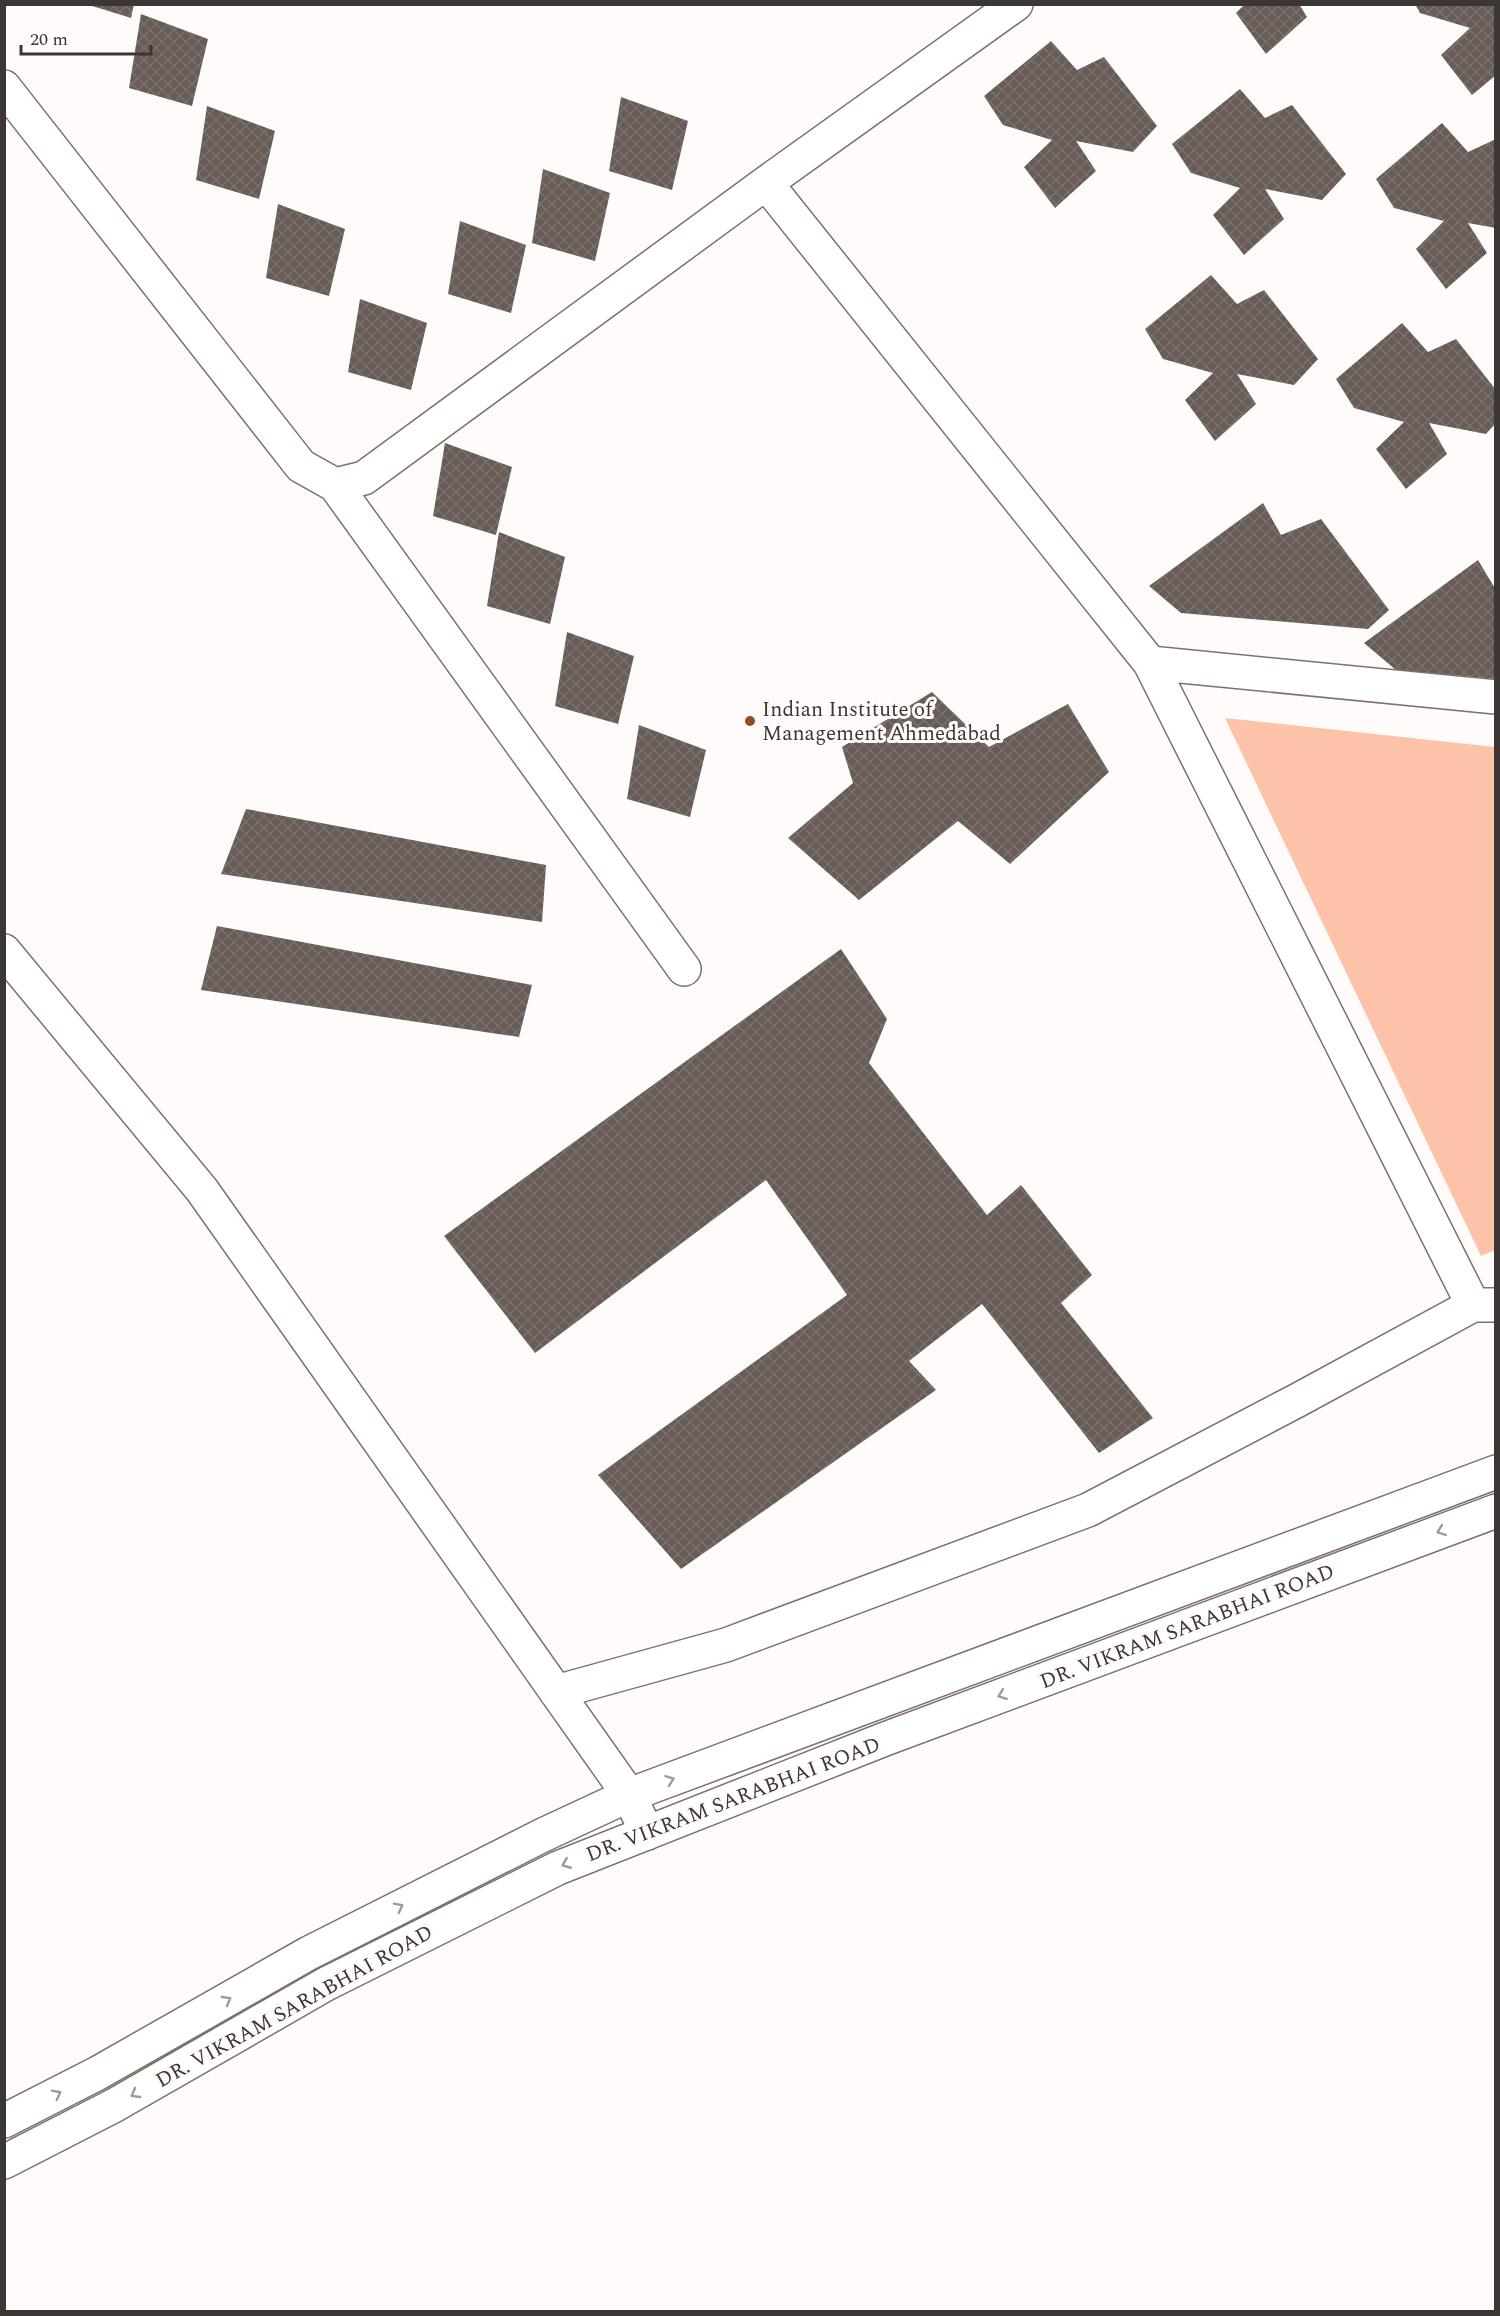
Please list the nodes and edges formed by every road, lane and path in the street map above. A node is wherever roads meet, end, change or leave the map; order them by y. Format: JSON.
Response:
{"nodes":[{"id":1,"x":1016,"y":4,"type":"edge"},
{"id":2,"x":4,"y":87,"type":"edge"},
{"id":3,"x":766,"y":183,"type":"junction"},
{"id":4,"x":335,"y":485,"type":"junction"},
{"id":5,"x":1150,"y":663,"type":"junction"},
{"id":6,"x":1496,"y":698,"type":"edge"},
{"id":7,"x":4,"y":951,"type":"edge"},
{"id":8,"x":684,"y":969,"type":"dead end"},
{"id":9,"x":1484,"y":1305,"type":"edge"},
{"id":10,"x":1496,"y":1472,"type":"edge"},
{"id":11,"x":1496,"y":1511,"type":"edge"},
{"id":12,"x":556,"y":1692,"type":"junction"},
{"id":13,"x":629,"y":1795,"type":"junction"},
{"id":14,"x":647,"y":1833,"type":"junction"},
{"id":15,"x":4,"y":2121,"type":"edge"},
{"id":16,"x":4,"y":2162,"type":"edge"}],
"edges":[{"from":1,"to":3,"type":"main road"},
{"from":2,"to":4,"type":"main road"},
{"from":3,"to":4,"type":"main road"},
{"from":3,"to":5,"type":"main road"},
{"from":4,"to":8,"type":"main road"},
{"from":5,"to":6,"type":"main road"},
{"from":5,"to":9,"type":"main road"},
{"from":7,"to":12,"type":"main road"},
{"from":9,"to":12,"type":"main road"},
{"from":13,"to":10,"type":"main road","name":"DR. VIKRAM SARABHAI ROAD","one_way":true},
{"from":11,"to":14,"type":"main road","name":"DR. VIKRAM SARABHAI ROAD","one_way":true},
{"from":12,"to":13,"type":"main road"},
{"from":13,"to":14,"type":"main road"},
{"from":15,"to":13,"type":"main road","name":"DR. VIKRAM SARABHAI ROAD","one_way":true},
{"from":14,"to":16,"type":"main road","name":"DR. VIKRAM SARABHAI ROAD","one_way":true}]}
